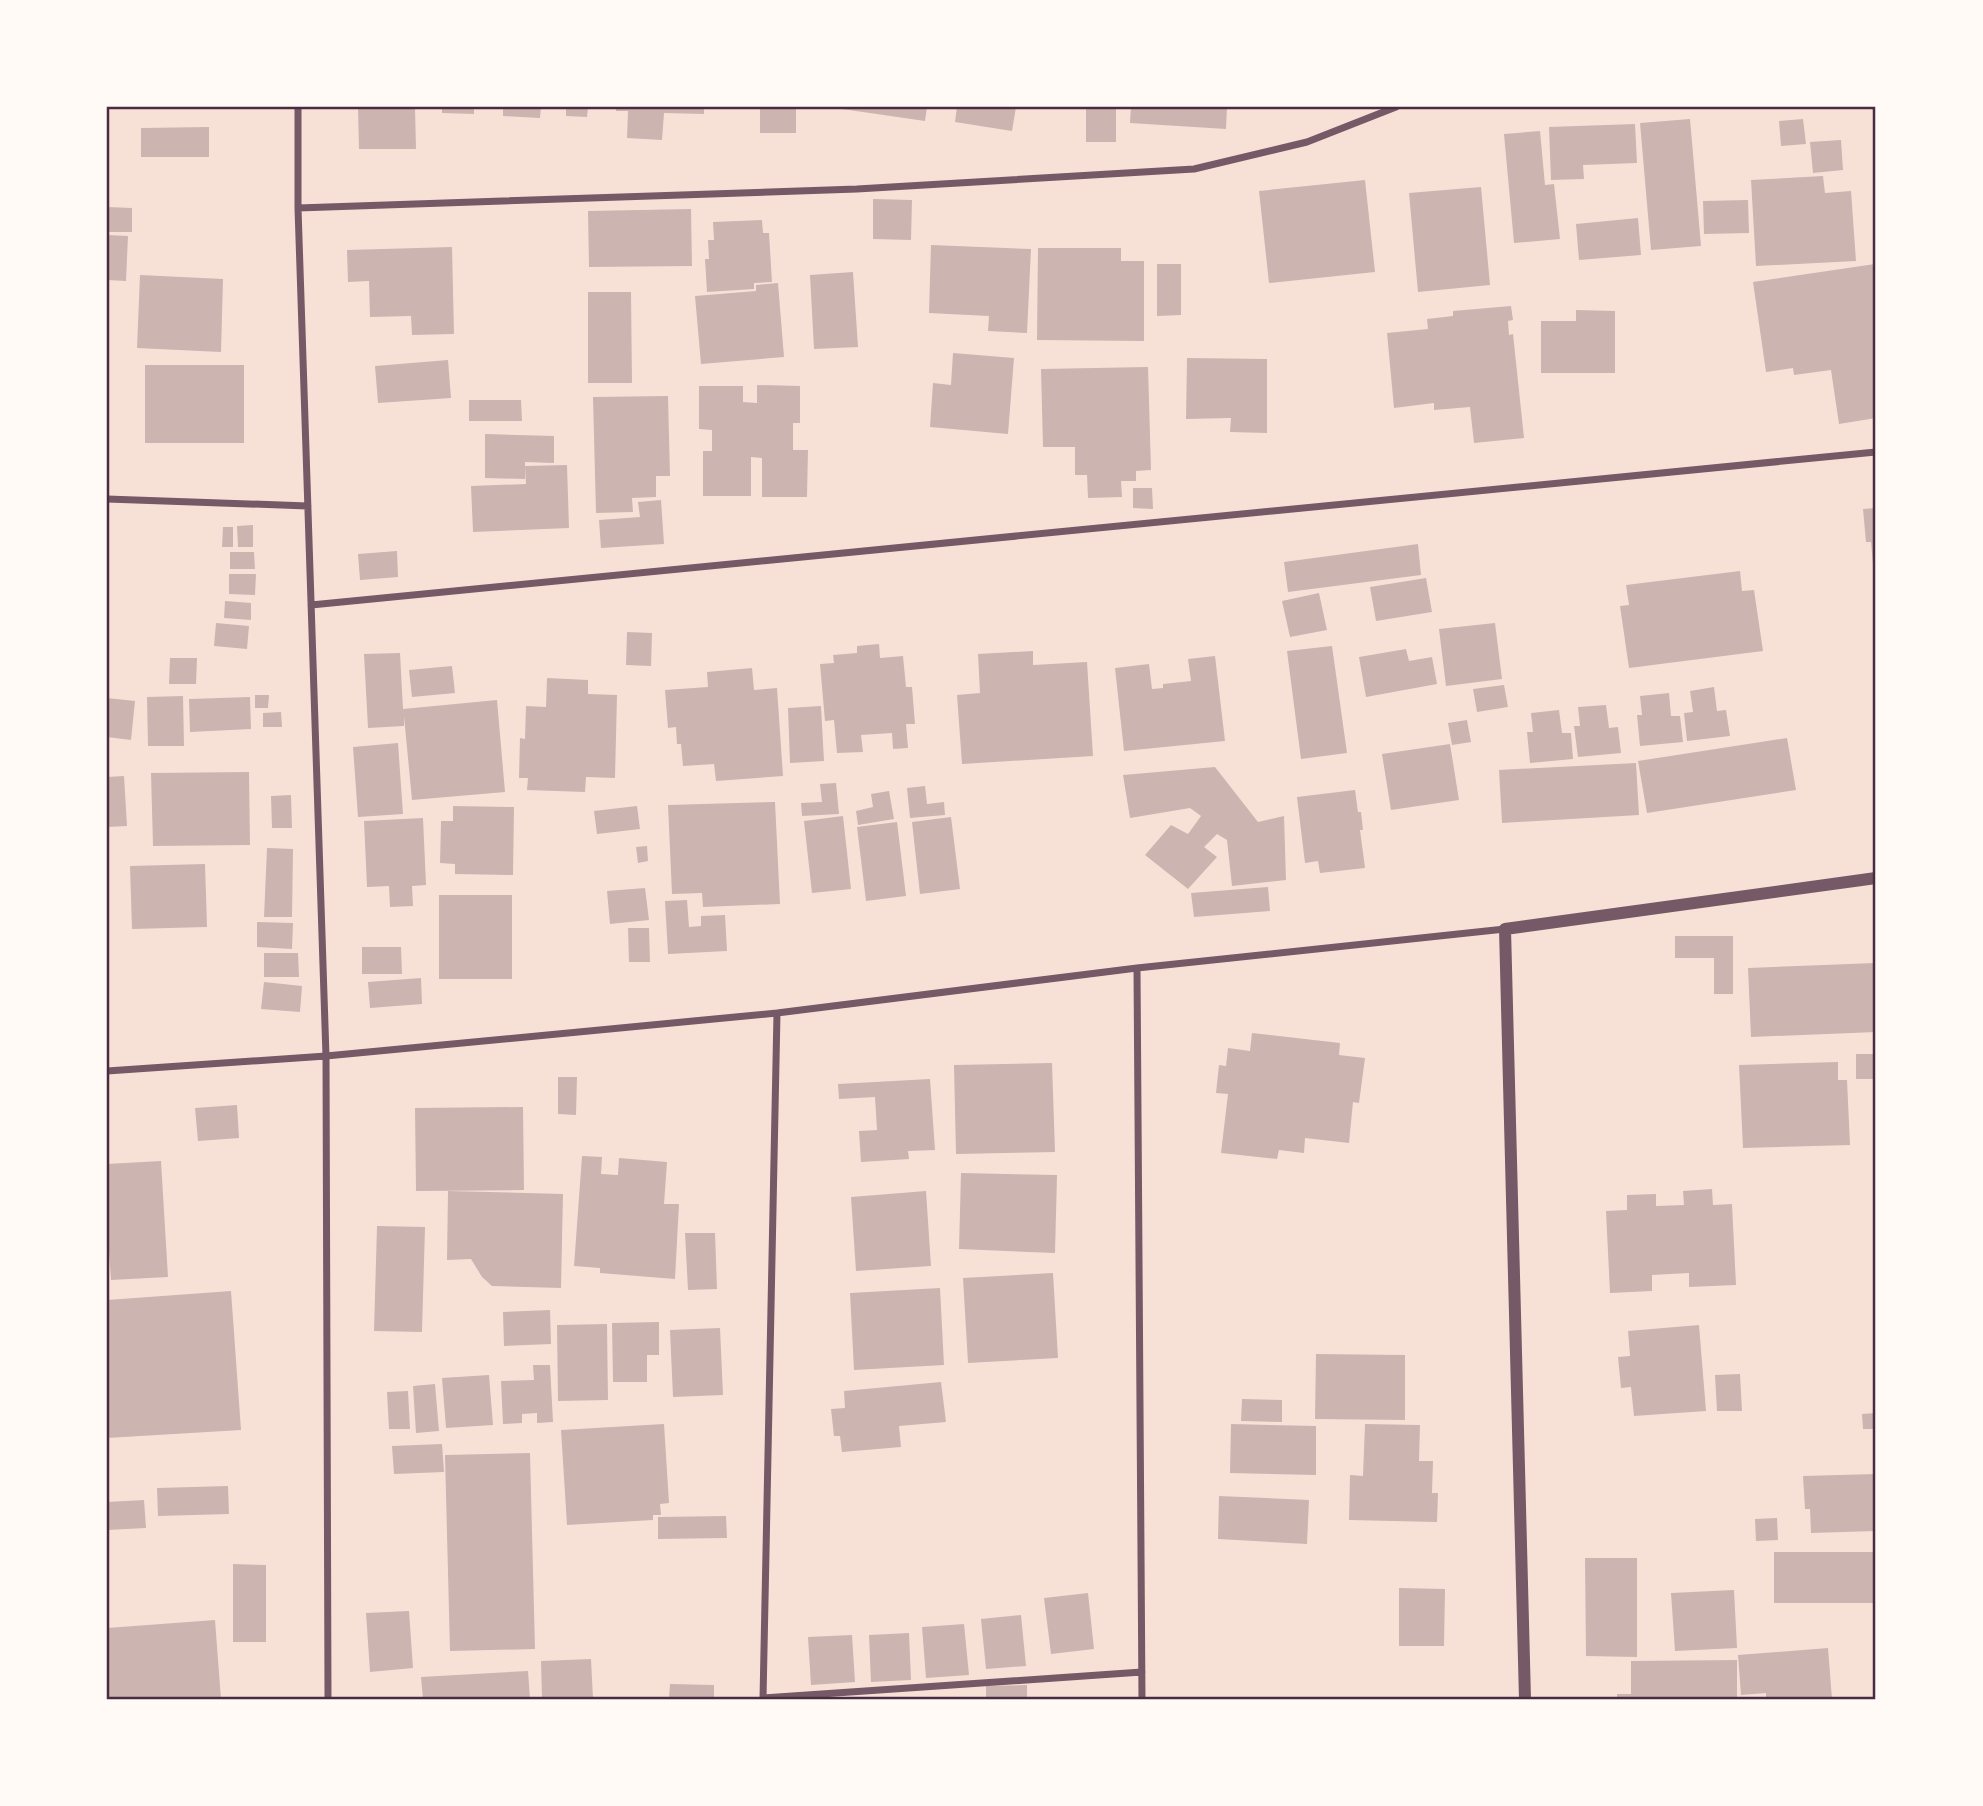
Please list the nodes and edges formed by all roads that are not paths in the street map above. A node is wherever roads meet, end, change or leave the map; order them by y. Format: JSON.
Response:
{"nodes":[{"id":1,"x":298,"y":107,"type":"edge"},
{"id":2,"x":1396,"y":107,"type":"edge"},
{"id":3,"x":298,"y":208,"type":"junction"},
{"id":4,"x":1876,"y":452,"type":"edge"},
{"id":5,"x":107,"y":499,"type":"edge"},
{"id":6,"x":308,"y":506,"type":"junction"},
{"id":7,"x":311,"y":604,"type":"junction"},
{"id":8,"x":1876,"y":878,"type":"edge"},
{"id":9,"x":1505,"y":929,"type":"junction"},
{"id":10,"x":1137,"y":968,"type":"junction"},
{"id":11,"x":777,"y":1013,"type":"junction"},
{"id":12,"x":326,"y":1056,"type":"junction"},
{"id":13,"x":107,"y":1071,"type":"edge"},
{"id":14,"x":1142,"y":1672,"type":"junction"},
{"id":15,"x":328,"y":1699,"type":"edge"},
{"id":16,"x":763,"y":1699,"type":"edge"},
{"id":17,"x":1142,"y":1699,"type":"edge"},
{"id":18,"x":1525,"y":1699,"type":"edge"}],
"edges":[{"from":1,"to":3,"type":"street"},
{"from":2,"to":3,"type":"street"},
{"from":3,"to":6,"type":"street"},
{"from":4,"to":7,"type":"street"},
{"from":5,"to":6,"type":"street"},
{"from":6,"to":7,"type":"street"},
{"from":7,"to":12,"type":"street"},
{"from":8,"to":9,"type":"street"},
{"from":9,"to":10,"type":"street"},
{"from":9,"to":18,"type":"street"},
{"from":10,"to":11,"type":"street"},
{"from":10,"to":14,"type":"street"},
{"from":11,"to":12,"type":"street"},
{"from":11,"to":16,"type":"street"},
{"from":12,"to":13,"type":"street"},
{"from":12,"to":15,"type":"street"},
{"from":14,"to":16,"type":"street"},
{"from":14,"to":17,"type":"street"}]}
